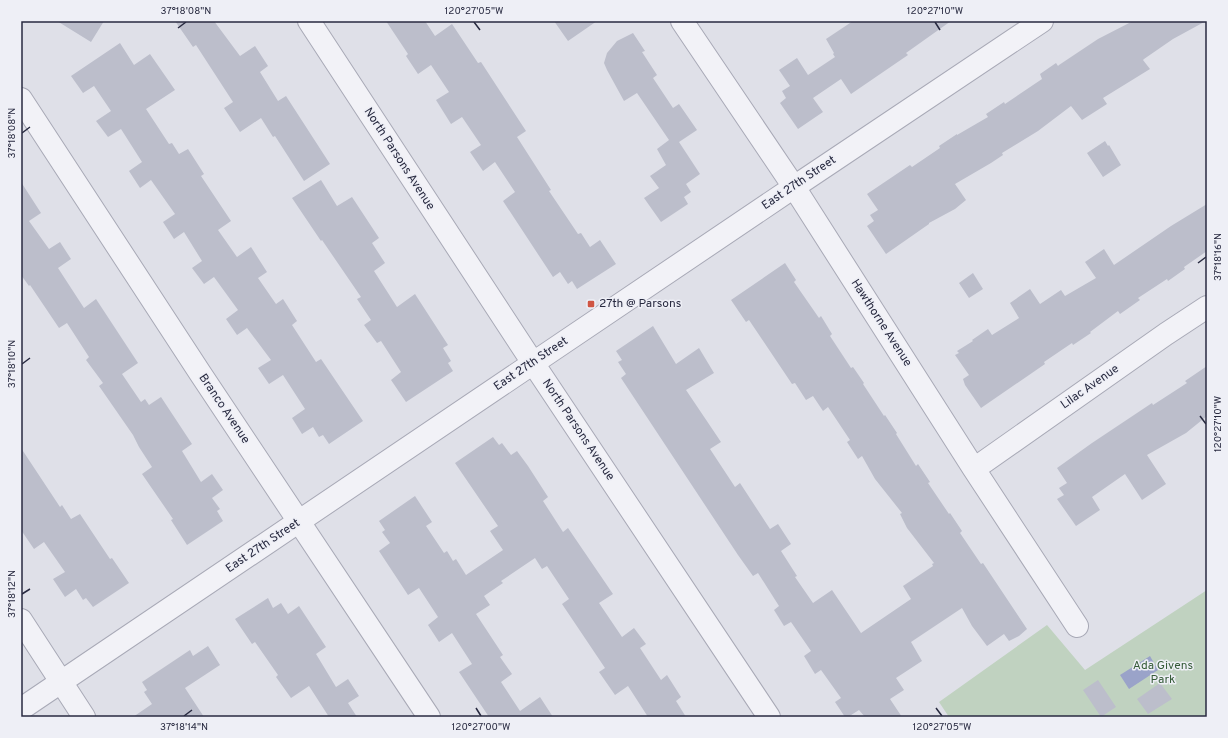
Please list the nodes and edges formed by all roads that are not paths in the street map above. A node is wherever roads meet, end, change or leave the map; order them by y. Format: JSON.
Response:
{"nodes":[{"id":1,"x":309,"y":21,"type":"edge"},
{"id":2,"x":682,"y":21,"type":"edge"},
{"id":3,"x":1042,"y":21,"type":"edge"},
{"id":4,"x":21,"y":99,"type":"edge"},
{"id":5,"x":794,"y":187,"type":"junction"},
{"id":6,"x":1207,"y":307,"type":"edge"},
{"id":7,"x":533,"y":362,"type":"junction"},
{"id":8,"x":974,"y":469,"type":"junction"},
{"id":9,"x":299,"y":521,"type":"junction"},
{"id":10,"x":21,"y":620,"type":"edge"},
{"id":11,"x":1078,"y":626,"type":"dead end"},
{"id":12,"x":61,"y":682,"type":"junction"},
{"id":13,"x":21,"y":709,"type":"edge"},
{"id":14,"x":84,"y":717,"type":"edge"},
{"id":15,"x":429,"y":717,"type":"edge"},
{"id":16,"x":769,"y":717,"type":"edge"}],
"edges":[{"from":1,"to":7,"type":"street","name":"North Parsons Avenue"},
{"from":2,"to":5,"type":"street","name":"Hawthorne Avenue"},
{"from":3,"to":5,"type":"street","name":"East 27th Street"},
{"from":4,"to":9,"type":"street","name":"Branco Avenue"},
{"from":5,"to":7,"type":"street","name":"East 27th Street"},
{"from":5,"to":8,"type":"street","name":"Hawthorne Avenue"},
{"from":6,"to":8,"type":"street","name":"Lilac Avenue"},
{"from":7,"to":9,"type":"street","name":"East 27th Street"},
{"from":7,"to":16,"type":"street","name":"North Parsons Avenue"},
{"from":8,"to":11,"type":"street","name":"Hawthorne Avenue"},
{"from":9,"to":12,"type":"street","name":"East 27th Street"},
{"from":9,"to":15,"type":"street","name":"Branco Avenue"},
{"from":10,"to":12,"type":"street"},
{"from":12,"to":13,"type":"street","name":"East 27th Street"},
{"from":12,"to":14,"type":"street"}]}
